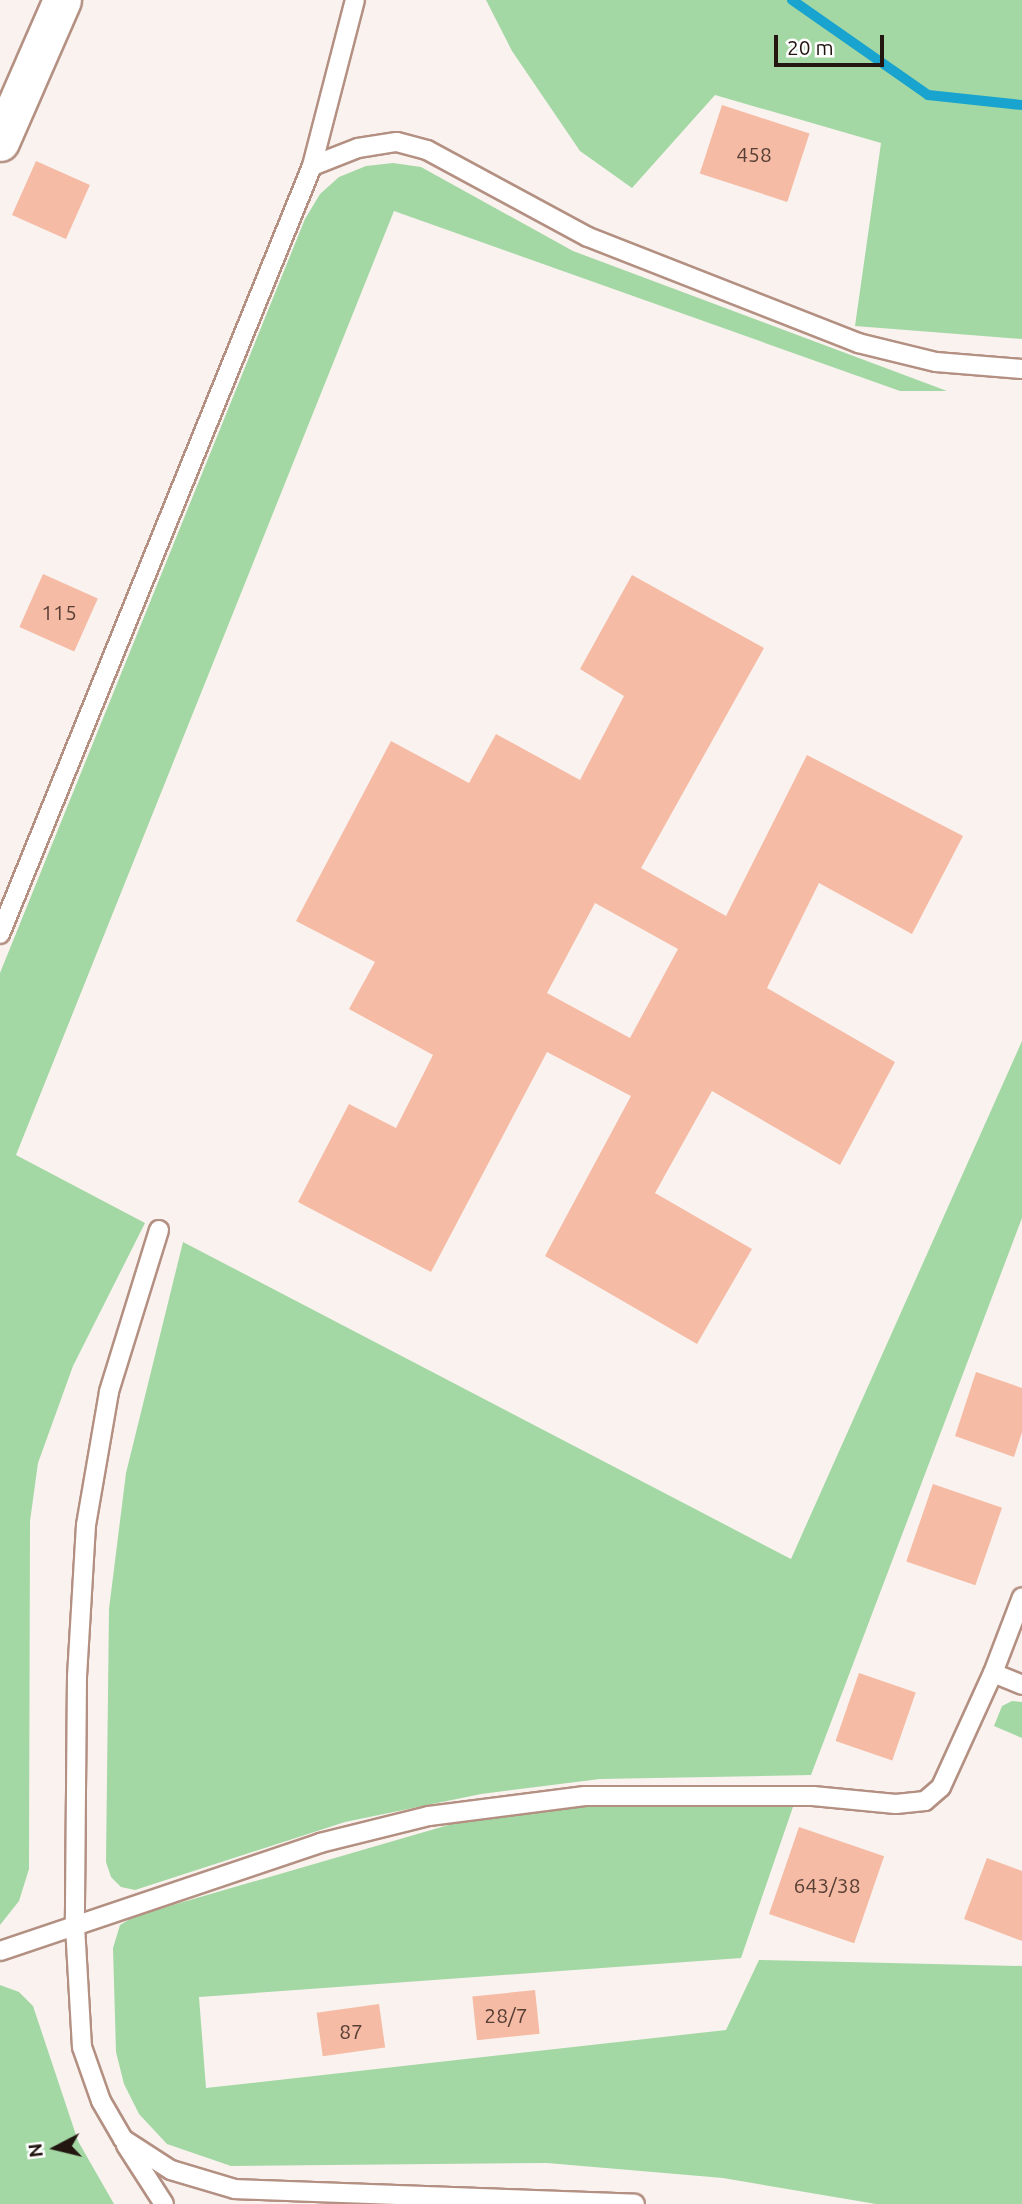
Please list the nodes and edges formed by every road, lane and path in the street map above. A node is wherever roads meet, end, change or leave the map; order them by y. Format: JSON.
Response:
{"nodes":[{"id":1,"x":62,"y":0,"type":"edge"},
{"id":2,"x":355,"y":0,"type":"edge"},
{"id":3,"x":0,"y":142,"type":"edge"},
{"id":4,"x":312,"y":166,"type":"junction"},
{"id":5,"x":1022,"y":369,"type":"edge"},
{"id":6,"x":0,"y":934,"type":"edge"},
{"id":7,"x":159,"y":1230,"type":"dead end"},
{"id":8,"x":1022,"y":1597,"type":"edge"},
{"id":9,"x":993,"y":1673,"type":"junction"},
{"id":10,"x":1022,"y":1685,"type":"edge"},
{"id":11,"x":75,"y":1926,"type":"junction"},
{"id":12,"x":0,"y":1951,"type":"edge"},
{"id":13,"x":122,"y":2139,"type":"junction"},
{"id":14,"x":164,"y":2204,"type":"edge"},
{"id":15,"x":635,"y":2204,"type":"edge"}],
"edges":[{"from":1,"to":3,"type":"street"},
{"from":2,"to":4,"type":"lane"},
{"from":4,"to":5,"type":"lane"},
{"from":4,"to":6,"type":"lane"},
{"from":7,"to":11,"type":"lane"},
{"from":8,"to":9,"type":"lane"},
{"from":9,"to":10,"type":"lane"},
{"from":9,"to":11,"type":"lane"},
{"from":11,"to":12,"type":"lane"},
{"from":11,"to":13,"type":"lane"},
{"from":13,"to":14,"type":"lane"},
{"from":13,"to":15,"type":"lane"}]}
